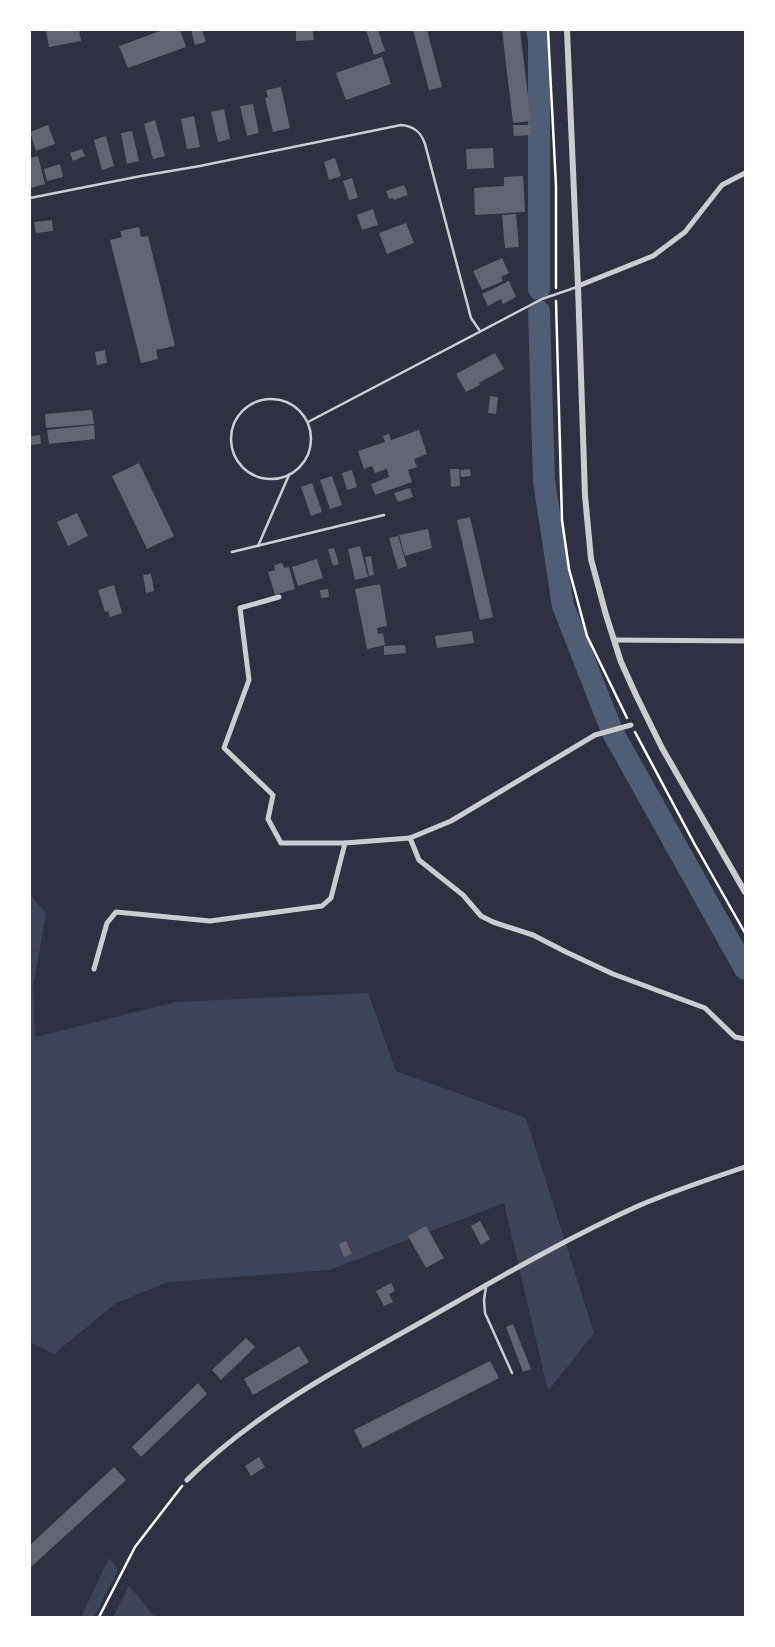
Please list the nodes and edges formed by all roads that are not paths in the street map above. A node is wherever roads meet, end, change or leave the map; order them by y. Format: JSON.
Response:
{"nodes":[{"id":1,"x":567,"y":30,"type":"edge"},
{"id":2,"x":745,"y":173,"type":"edge"},
{"id":3,"x":30,"y":198,"type":"edge"},
{"id":4,"x":578,"y":286,"type":"junction"},
{"id":5,"x":480,"y":331,"type":"junction"},
{"id":6,"x":308,"y":422,"type":"junction"},
{"id":7,"x":289,"y":476,"type":"junction"},
{"id":8,"x":384,"y":516,"type":"dead end"},
{"id":9,"x":258,"y":546,"type":"junction"},
{"id":10,"x":232,"y":552,"type":"dead end"},
{"id":11,"x":280,"y":597,"type":"dead end"},
{"id":12,"x":614,"y":640,"type":"junction"},
{"id":13,"x":745,"y":641,"type":"edge"},
{"id":14,"x":630,"y":726,"type":"road end"},
{"id":15,"x":410,"y":838,"type":"junction"},
{"id":16,"x":345,"y":843,"type":"junction"},
{"id":17,"x":745,"y":892,"type":"edge"},
{"id":18,"x":94,"y":969,"type":"dead end"},
{"id":19,"x":745,"y":1039,"type":"edge"},
{"id":20,"x":745,"y":1167,"type":"edge"},
{"id":21,"x":486,"y":1286,"type":"junction"},
{"id":22,"x":512,"y":1373,"type":"dead end"},
{"id":23,"x":187,"y":1480,"type":"road end"}],
"edges":[{"from":1,"to":4,"type":"street"},
{"from":2,"to":4,"type":"street"},
{"from":3,"to":5,"type":"lane"},
{"from":4,"to":5,"type":"lane"},
{"from":4,"to":12,"type":"street"},
{"from":5,"to":6,"type":"lane"},
{"from":6,"to":7,"type":"lane"},
{"from":6,"to":7,"type":"lane"},
{"from":7,"to":9,"type":"lane"},
{"from":8,"to":9,"type":"lane"},
{"from":9,"to":10,"type":"lane"},
{"from":11,"to":16,"type":"street"},
{"from":12,"to":13,"type":"street"},
{"from":12,"to":17,"type":"street"},
{"from":14,"to":15,"type":"street"},
{"from":15,"to":16,"type":"street"},
{"from":15,"to":19,"type":"street"},
{"from":16,"to":18,"type":"street"},
{"from":20,"to":21,"type":"street"},
{"from":21,"to":22,"type":"lane"},
{"from":21,"to":23,"type":"street"}]}
